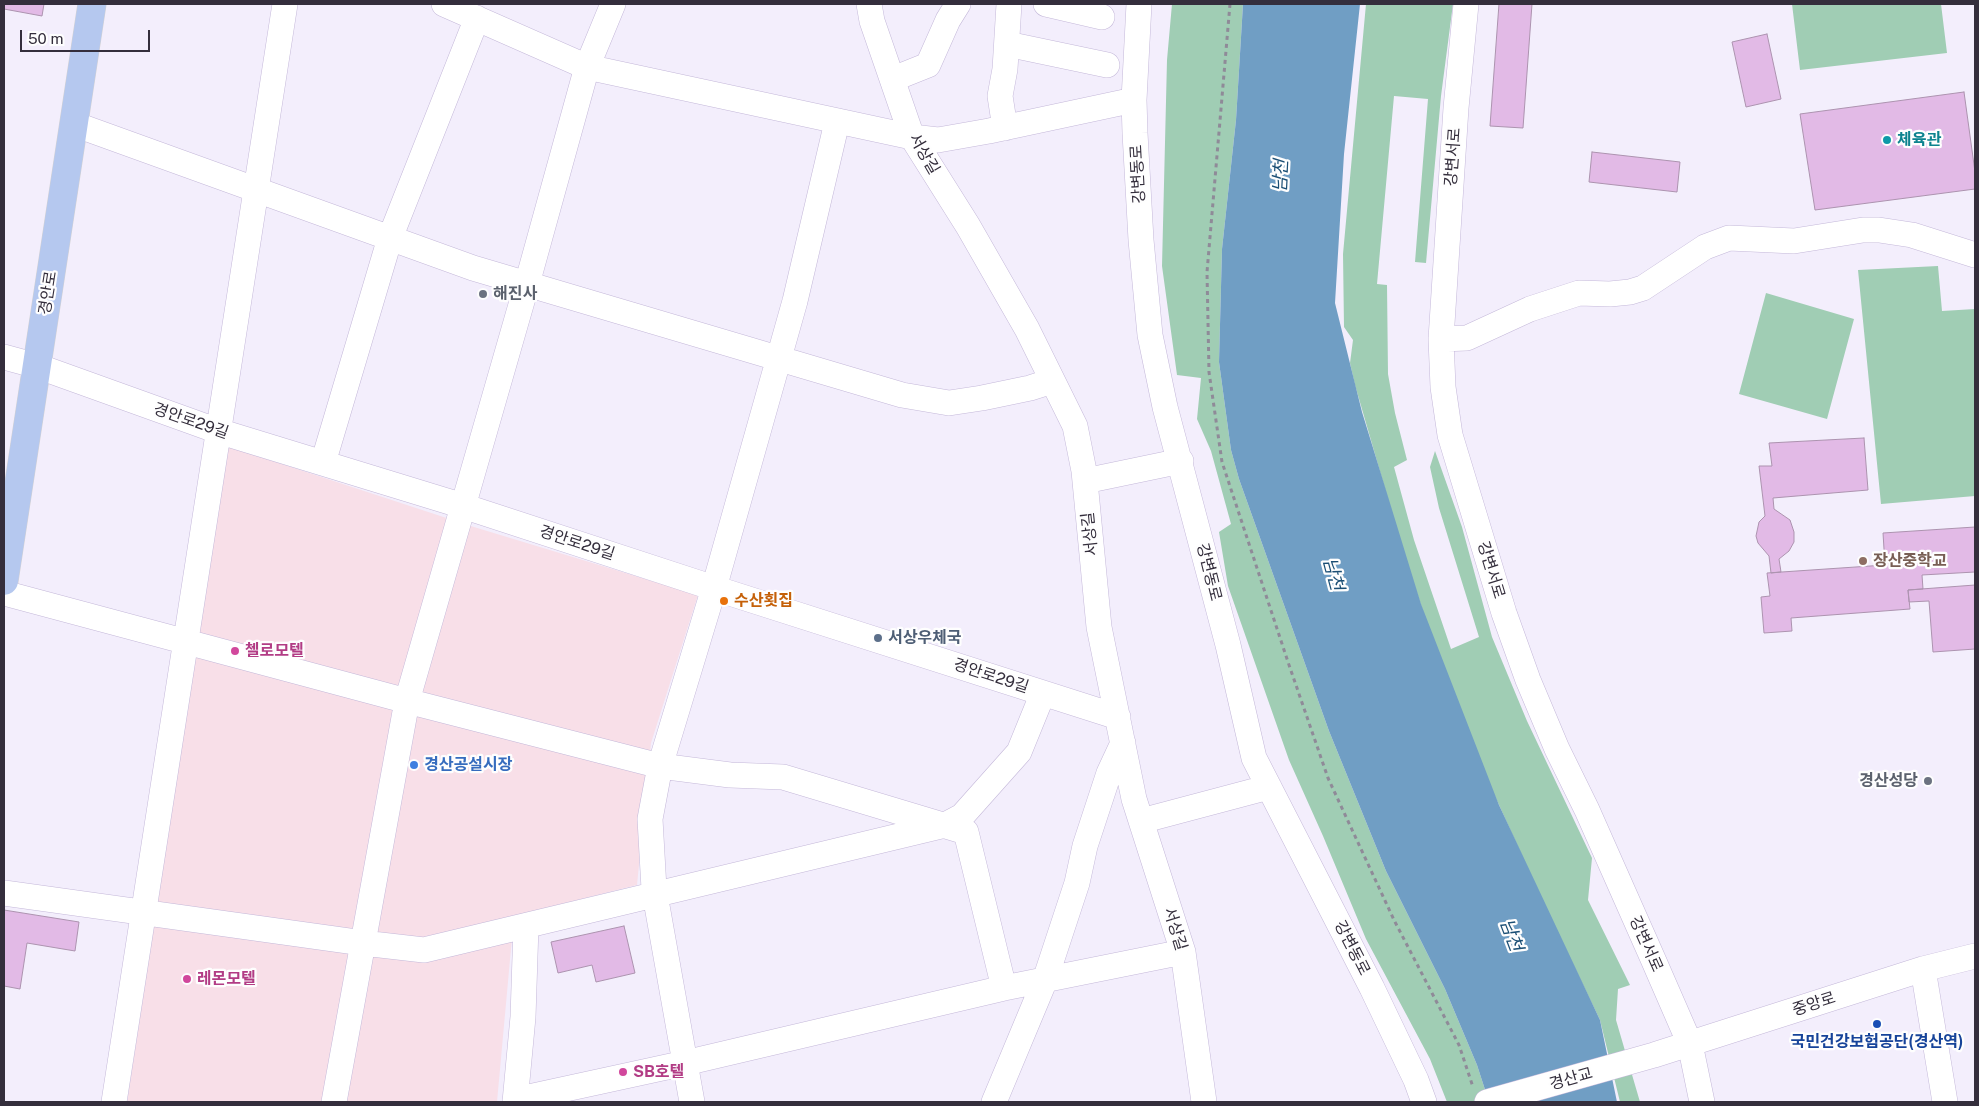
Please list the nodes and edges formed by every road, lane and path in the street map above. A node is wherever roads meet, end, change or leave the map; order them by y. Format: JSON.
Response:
{"nodes":[{"id":1,"x":92,"y":4,"type":"edge"},
{"id":2,"x":285,"y":4,"type":"edge"},
{"id":3,"x":444,"y":4,"type":"edge"},
{"id":4,"x":614,"y":4,"type":"edge"},
{"id":5,"x":869,"y":4,"type":"edge"},
{"id":6,"x":958,"y":4,"type":"edge"},
{"id":7,"x":1009,"y":4,"type":"edge"},
{"id":8,"x":1046,"y":4,"type":"edge"},
{"id":9,"x":1139,"y":4,"type":"edge"},
{"id":10,"x":1230,"y":4,"type":"edge"},
{"id":11,"x":1466,"y":4,"type":"edge"},
{"id":12,"x":1102,"y":17,"type":"dead end"},
{"id":13,"x":477,"y":18,"type":"junction"},
{"id":14,"x":1007,"y":44,"type":"junction"},
{"id":15,"x":1107,"y":65,"type":"dead end"},
{"id":16,"x":587,"y":66,"type":"junction"},
{"id":17,"x":893,"y":79,"type":"junction"},
{"id":18,"x":1134,"y":100,"type":"junction"},
{"id":19,"x":837,"y":122,"type":"junction"},
{"id":20,"x":74,"y":124,"type":"junction"},
{"id":21,"x":1005,"y":128,"type":"junction"},
{"id":22,"x":912,"y":137,"type":"junction"},
{"id":23,"x":256,"y":190,"type":"junction"},
{"id":24,"x":390,"y":238,"type":"junction"},
{"id":25,"x":1975,"y":255,"type":"edge"},
{"id":26,"x":527,"y":284,"type":"junction"},
{"id":27,"x":1441,"y":339,"type":"junction"},
{"id":28,"x":4,"y":357,"type":"edge"},
{"id":29,"x":778,"y":358,"type":"junction"},
{"id":30,"x":37,"y":366,"type":"junction"},
{"id":31,"x":1052,"y":381,"type":"junction"},
{"id":32,"x":218,"y":431,"type":"junction"},
{"id":33,"x":1181,"y":461,"type":"junction"},
{"id":34,"x":323,"y":463,"type":"junction"},
{"id":35,"x":1084,"y":481,"type":"junction"},
{"id":36,"x":463,"y":506,"type":"junction"},
{"id":37,"x":4,"y":581,"type":"edge"},
{"id":38,"x":714,"y":588,"type":"junction"},
{"id":39,"x":4,"y":593,"type":"edge"},
{"id":40,"x":185,"y":642,"type":"junction"},
{"id":41,"x":1043,"y":693,"type":"junction"},
{"id":42,"x":407,"y":701,"type":"junction"},
{"id":43,"x":1118,"y":716,"type":"junction"},
{"id":44,"x":1123,"y":743,"type":"junction"},
{"id":45,"x":660,"y":766,"type":"junction"},
{"id":46,"x":1269,"y":787,"type":"junction"},
{"id":47,"x":1141,"y":821,"type":"junction"},
{"id":48,"x":945,"y":825,"type":"junction"},
{"id":49,"x":4,"y":893,"type":"edge"},
{"id":50,"x":655,"y":895,"type":"junction"},
{"id":51,"x":143,"y":912,"type":"junction"},
{"id":52,"x":526,"y":926,"type":"junction"},
{"id":53,"x":363,"y":943,"type":"junction"},
{"id":54,"x":1182,"y":952,"type":"junction"},
{"id":55,"x":1975,"y":956,"type":"edge"},
{"id":56,"x":1923,"y":969,"type":"junction"},
{"id":57,"x":1045,"y":980,"type":"junction"},
{"id":58,"x":1004,"y":988,"type":"junction"},
{"id":59,"x":1690,"y":1044,"type":"junction"},
{"id":60,"x":1654,"y":1056,"type":"joint"},
{"id":61,"x":685,"y":1063,"type":"junction"},
{"id":62,"x":1481,"y":1099,"type":"edge"},
{"id":63,"x":515,"y":1101,"type":"edge"},
{"id":64,"x":114,"y":1102,"type":"edge"},
{"id":65,"x":334,"y":1102,"type":"edge"},
{"id":66,"x":692,"y":1102,"type":"edge"},
{"id":67,"x":994,"y":1102,"type":"edge"},
{"id":68,"x":1204,"y":1102,"type":"edge"},
{"id":69,"x":1424,"y":1102,"type":"edge"},
{"id":70,"x":1702,"y":1102,"type":"edge"},
{"id":71,"x":1945,"y":1102,"type":"edge"}],
"edges":[{"from":1,"to":20,"type":"main road","name":"경안로"},
{"from":2,"to":23,"type":"street"},
{"from":3,"to":13,"type":"street"},
{"from":4,"to":16,"type":"street"},
{"from":5,"to":17,"type":"street","name":"서상길"},
{"from":6,"to":17,"type":"street"},
{"from":7,"to":14,"type":"street"},
{"from":8,"to":12,"type":"street"},
{"from":9,"to":18,"type":"street","name":"강변동로"},
{"from":10,"to":62,"type":"path"},
{"from":11,"to":27,"type":"street","name":"강변서로"},
{"from":13,"to":16,"type":"street"},
{"from":13,"to":24,"type":"street"},
{"from":14,"to":15,"type":"street"},
{"from":14,"to":21,"type":"street"},
{"from":16,"to":19,"type":"street"},
{"from":16,"to":26,"type":"street"},
{"from":17,"to":22,"type":"street","name":"서상길"},
{"from":18,"to":21,"type":"street"},
{"from":18,"to":33,"type":"street","name":"강변동로"},
{"from":19,"to":22,"type":"street"},
{"from":19,"to":29,"type":"street"},
{"from":20,"to":23,"type":"street"},
{"from":20,"to":30,"type":"main road","name":"경안로"},
{"from":21,"to":22,"type":"street"},
{"from":22,"to":31,"type":"street","name":"서상길"},
{"from":23,"to":24,"type":"street"},
{"from":23,"to":32,"type":"street"},
{"from":24,"to":26,"type":"street"},
{"from":24,"to":34,"type":"street"},
{"from":25,"to":27,"type":"street"},
{"from":26,"to":29,"type":"street"},
{"from":26,"to":36,"type":"street"},
{"from":27,"to":59,"type":"street","name":"강변서로"},
{"from":28,"to":30,"type":"street","name":"경안로29길"},
{"from":29,"to":31,"type":"street"},
{"from":29,"to":38,"type":"street"},
{"from":30,"to":32,"type":"street","name":"경안로29길"},
{"from":30,"to":37,"type":"main road","name":"경안로"},
{"from":31,"to":35,"type":"street","name":"서상길"},
{"from":32,"to":34,"type":"street","name":"경안로29길"},
{"from":32,"to":40,"type":"street"},
{"from":33,"to":35,"type":"street"},
{"from":33,"to":46,"type":"street","name":"강변동로"},
{"from":34,"to":36,"type":"street","name":"경안로29길"},
{"from":35,"to":43,"type":"street","name":"서상길"},
{"from":36,"to":38,"type":"street","name":"경안로29길"},
{"from":36,"to":42,"type":"street"},
{"from":38,"to":41,"type":"street","name":"경안로29길"},
{"from":38,"to":45,"type":"street"},
{"from":39,"to":40,"type":"street"},
{"from":40,"to":42,"type":"street"},
{"from":40,"to":51,"type":"street"},
{"from":41,"to":43,"type":"street","name":"경안로29길"},
{"from":41,"to":48,"type":"street"},
{"from":42,"to":45,"type":"street"},
{"from":42,"to":53,"type":"street"},
{"from":43,"to":44,"type":"street","name":"서상길"},
{"from":44,"to":47,"type":"street","name":"서상길"},
{"from":44,"to":57,"type":"street"},
{"from":45,"to":48,"type":"street"},
{"from":45,"to":50,"type":"street"},
{"from":46,"to":47,"type":"street"},
{"from":46,"to":69,"type":"street","name":"강변동로"},
{"from":47,"to":54,"type":"street","name":"서상길"},
{"from":48,"to":50,"type":"street"},
{"from":48,"to":58,"type":"street"},
{"from":49,"to":51,"type":"street"},
{"from":50,"to":52,"type":"street"},
{"from":50,"to":61,"type":"street"},
{"from":51,"to":53,"type":"street"},
{"from":51,"to":64,"type":"street"},
{"from":52,"to":53,"type":"street"},
{"from":52,"to":63,"type":"street"},
{"from":53,"to":65,"type":"street"},
{"from":54,"to":57,"type":"street"},
{"from":54,"to":68,"type":"street","name":"서상길"},
{"from":55,"to":56,"type":"street","name":"중앙로"},
{"from":56,"to":59,"type":"street","name":"중앙로"},
{"from":56,"to":71,"type":"street"},
{"from":57,"to":58,"type":"street"},
{"from":57,"to":67,"type":"street"},
{"from":58,"to":61,"type":"street"},
{"from":59,"to":60,"type":"street","name":"중앙로"},
{"from":59,"to":70,"type":"street","name":"강변서로"},
{"from":60,"to":62,"type":"street","name":"경산교"},
{"from":61,"to":63,"type":"street"},
{"from":61,"to":66,"type":"street"}]}
